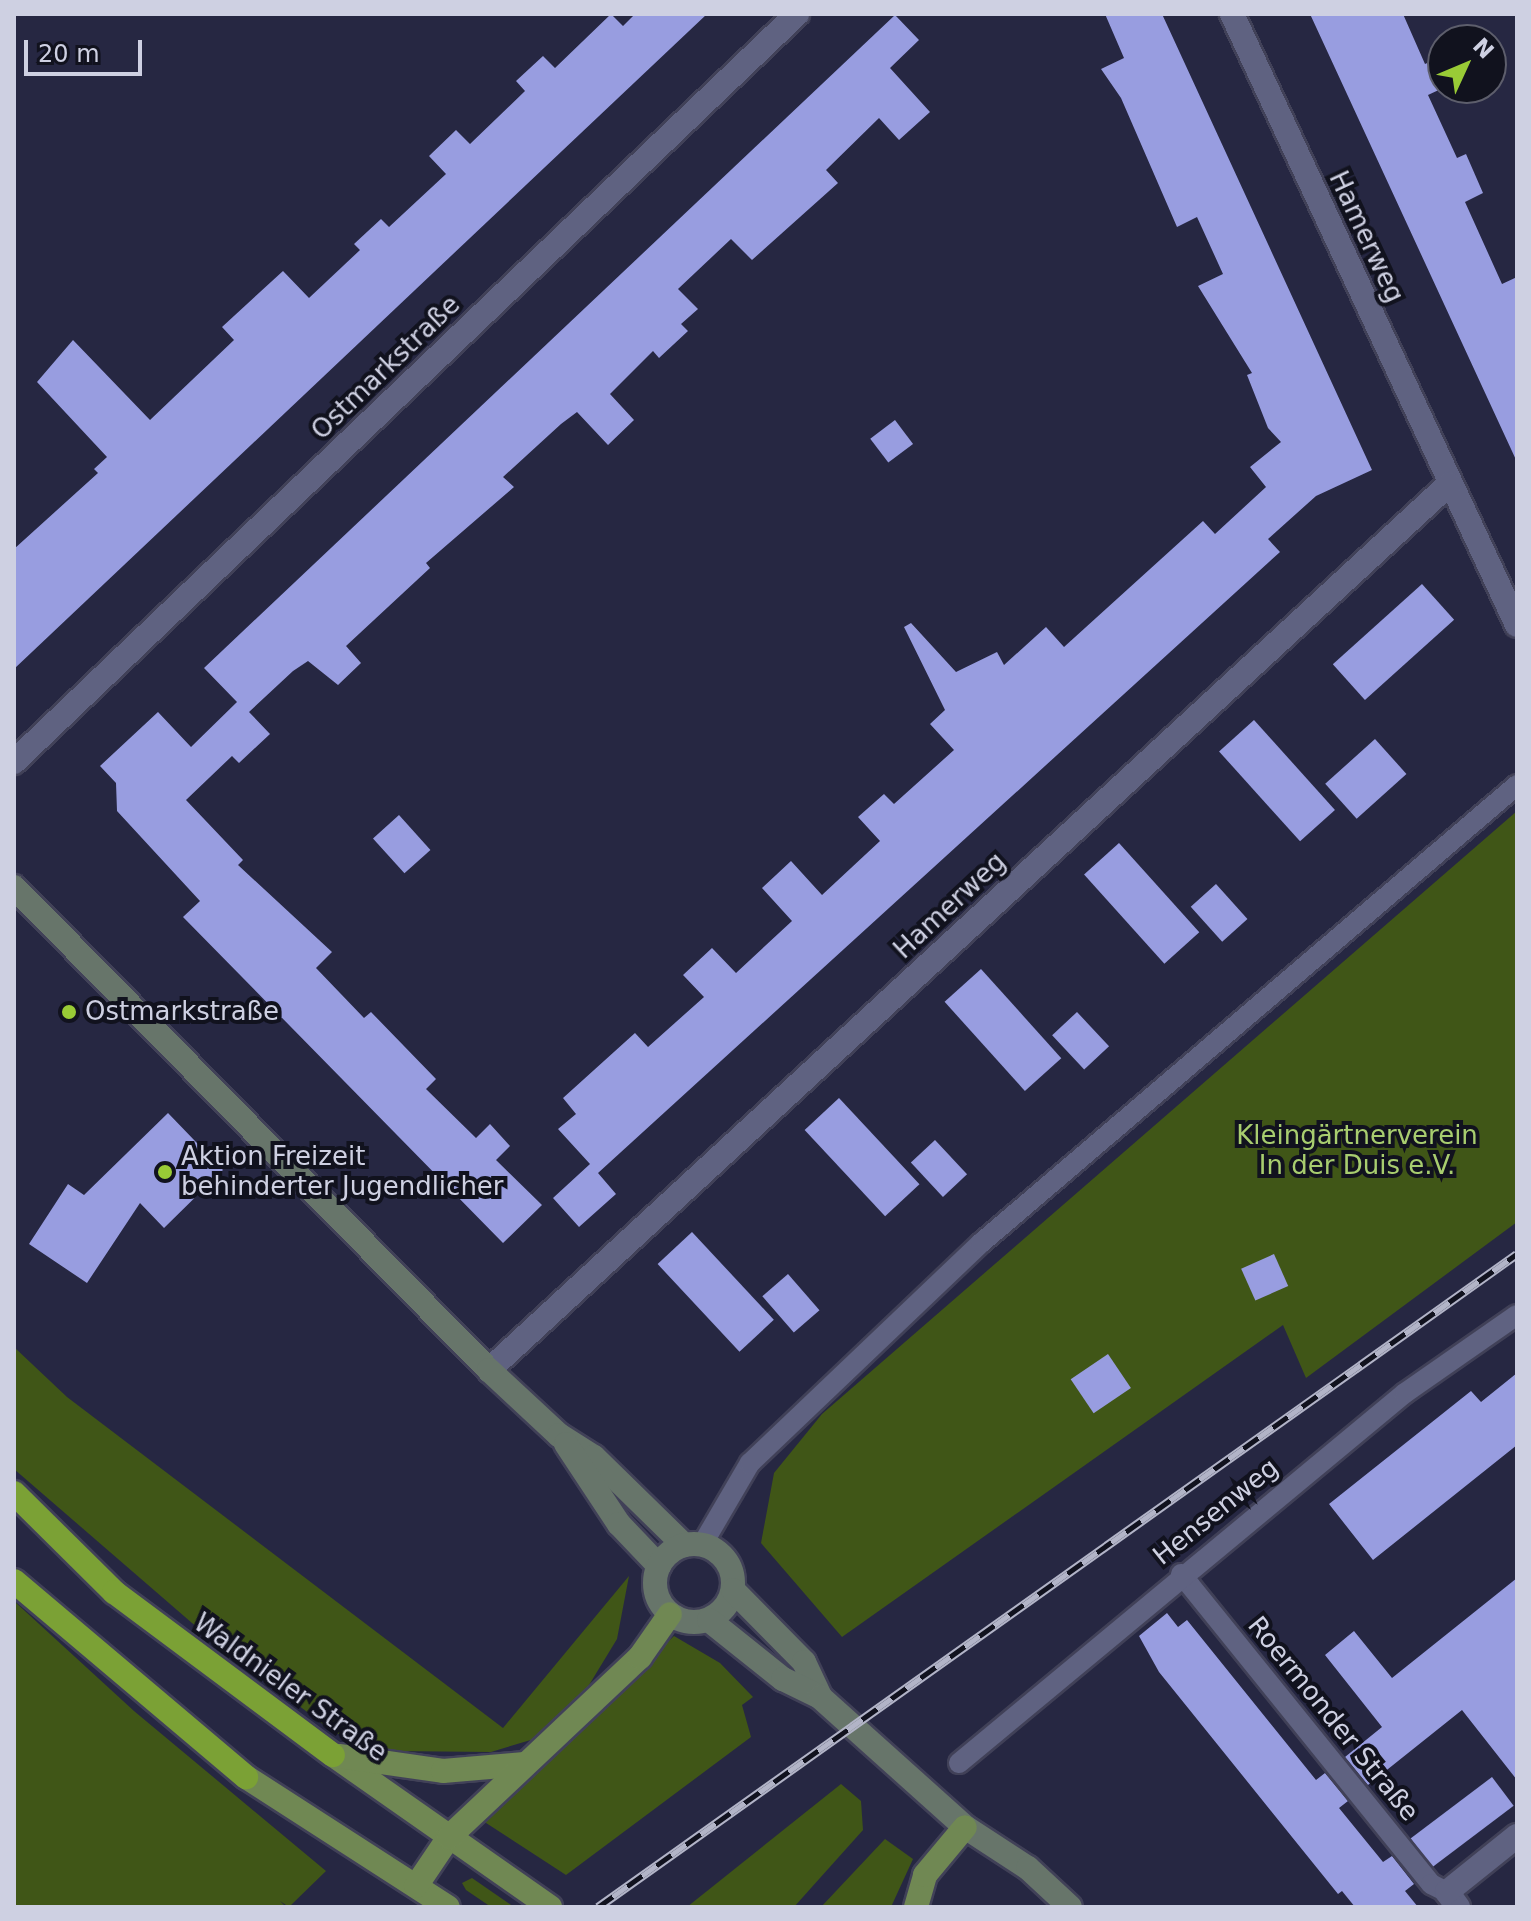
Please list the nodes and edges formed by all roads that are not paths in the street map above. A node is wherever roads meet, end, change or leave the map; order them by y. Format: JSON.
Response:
{"nodes":[{"id":1,"x":797,"y":14,"type":"edge"},
{"id":2,"x":1232,"y":14,"type":"edge"},
{"id":3,"x":1449,"y":484,"type":"junction"},
{"id":4,"x":1517,"y":625,"type":"edge"},
{"id":5,"x":14,"y":762,"type":"edge"},
{"id":6,"x":1517,"y":785,"type":"edge"},
{"id":7,"x":14,"y":887,"type":"edge"},
{"id":8,"x":1517,"y":1315,"type":"edge"},
{"id":9,"x":489,"y":1370,"type":"junction"},
{"id":10,"x":559,"y":1435,"type":"junction"},
{"id":11,"x":14,"y":1493,"type":"edge"},
{"id":12,"x":693,"y":1545,"type":"junction"},
{"id":13,"x":659,"y":1566,"type":"junction"},
{"id":14,"x":1181,"y":1574,"type":"junction"},
{"id":15,"x":14,"y":1581,"type":"edge"},
{"id":16,"x":733,"y":1590,"type":"junction"},
{"id":17,"x":670,"y":1614,"type":"junction"},
{"id":18,"x":709,"y":1620,"type":"junction"},
{"id":19,"x":820,"y":1697,"type":"junction"},
{"id":20,"x":333,"y":1755,"type":"junction"},
{"id":21,"x":959,"y":1763,"type":"dead end"},
{"id":22,"x":525,"y":1764,"type":"junction"},
{"id":23,"x":246,"y":1777,"type":"joint"},
{"id":24,"x":965,"y":1827,"type":"junction"},
{"id":25,"x":1517,"y":1836,"type":"edge"},
{"id":26,"x":449,"y":1837,"type":"junction"},
{"id":27,"x":416,"y":1886,"type":"junction"},
{"id":28,"x":1453,"y":1900,"type":"edge"},
{"id":29,"x":448,"y":1907,"type":"edge"},
{"id":30,"x":550,"y":1907,"type":"edge"},
{"id":31,"x":916,"y":1907,"type":"edge"},
{"id":32,"x":1070,"y":1907,"type":"edge"}],
"edges":[{"from":1,"to":5,"type":"street","name":"Ostmarkstraße"},
{"from":2,"to":3,"type":"street","name":"Hamerweg"},
{"from":3,"to":4,"type":"street","name":"Hamerweg"},
{"from":3,"to":9,"type":"street","name":"Hamerweg"},
{"from":6,"to":12,"type":"lane"},
{"from":7,"to":9,"type":"main road"},
{"from":8,"to":14,"type":"lane","name":"Hensenweg"},
{"from":9,"to":10,"type":"main road"},
{"from":10,"to":12,"type":"main road"},
{"from":10,"to":13,"type":"main road"},
{"from":11,"to":20,"type":"highway","name":"Waldnieler Straße"},
{"from":12,"to":13,"type":"main road"},
{"from":12,"to":16,"type":"main road"},
{"from":13,"to":17,"type":"main road"},
{"from":14,"to":21,"type":"lane","name":"Hensenweg"},
{"from":14,"to":28,"type":"lane","name":"Roermonder Straße"},
{"from":15,"to":23,"type":"highway"},
{"from":16,"to":18,"type":"main road"},
{"from":16,"to":19,"type":"main road"},
{"from":17,"to":18,"type":"main road"},
{"from":17,"to":22,"type":"main road"},
{"from":18,"to":19,"type":"main road"},
{"from":19,"to":24,"type":"main road"},
{"from":20,"to":22,"type":"main road"},
{"from":20,"to":26,"type":"main road","name":"Waldnieler Straße"},
{"from":22,"to":26,"type":"main road"},
{"from":23,"to":27,"type":"main road"},
{"from":24,"to":31,"type":"main road"},
{"from":24,"to":32,"type":"main road"},
{"from":25,"to":28,"type":"street"},
{"from":26,"to":27,"type":"main road"},
{"from":26,"to":30,"type":"main road","name":"Waldnieler Straße"},
{"from":27,"to":29,"type":"main road"}]}
